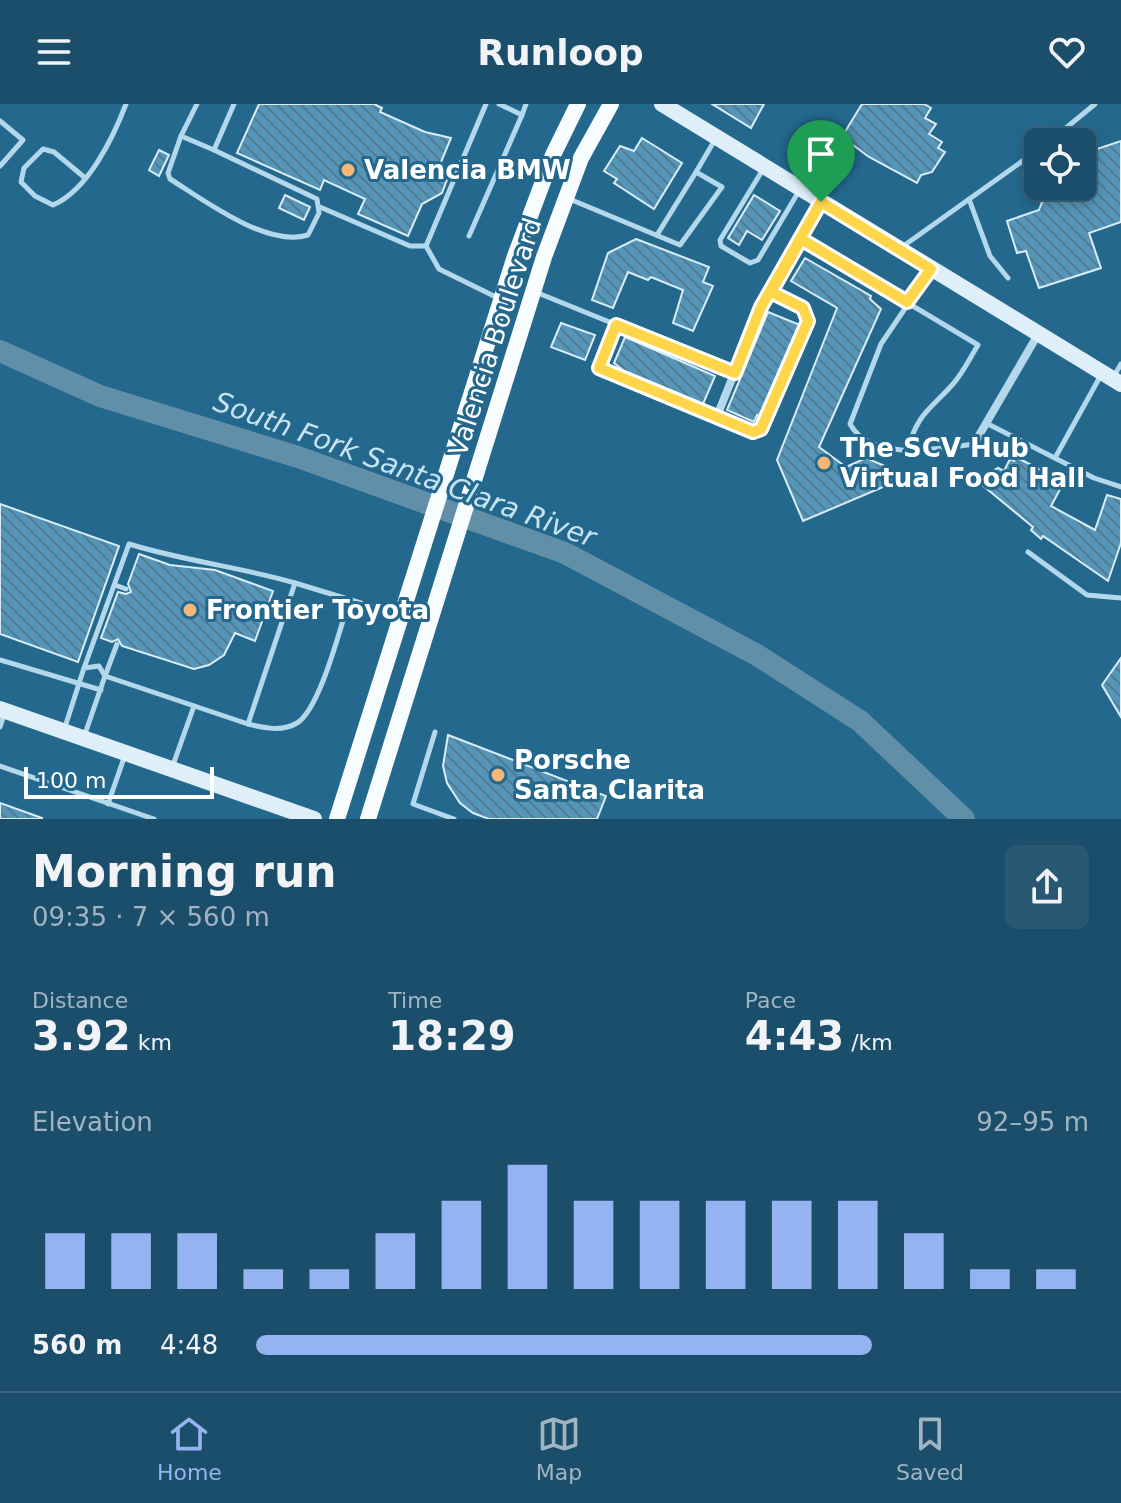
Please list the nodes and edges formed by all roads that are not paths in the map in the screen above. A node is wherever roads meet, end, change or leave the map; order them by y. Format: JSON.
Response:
{"nodes":[{"id":1,"x":126,"y":104,"type":"edge"},
{"id":2,"x":197,"y":104,"type":"edge"},
{"id":3,"x":234,"y":104,"type":"edge"},
{"id":4,"x":486,"y":104,"type":"edge"},
{"id":5,"x":499,"y":104,"type":"edge"},
{"id":6,"x":526,"y":104,"type":"edge"},
{"id":7,"x":578,"y":104,"type":"edge"},
{"id":8,"x":611,"y":104,"type":"edge"},
{"id":9,"x":662,"y":104,"type":"edge"},
{"id":10,"x":1095,"y":104,"type":"edge"},
{"id":11,"x":522,"y":115,"type":"junction"},
{"id":12,"x":0,"y":121,"type":"edge"},
{"id":13,"x":1066,"y":128,"type":"edge"},
{"id":14,"x":181,"y":136,"type":"junction"},
{"id":15,"x":716,"y":138,"type":"junction"},
{"id":16,"x":214,"y":150,"type":"junction"},
{"id":17,"x":1024,"y":160,"type":"edge"},
{"id":18,"x":0,"y":166,"type":"edge"},
{"id":19,"x":765,"y":166,"type":"junction"},
{"id":20,"x":696,"y":172,"type":"junction"},
{"id":21,"x":84,"y":177,"type":"junction"},
{"id":22,"x":800,"y":189,"type":"junction"},
{"id":23,"x":566,"y":198,"type":"junction"},
{"id":24,"x":969,"y":199,"type":"junction"},
{"id":25,"x":821,"y":202,"type":"junction"},
{"id":26,"x":320,"y":207,"type":"junction"},
{"id":27,"x":657,"y":235,"type":"junction"},
{"id":28,"x":469,"y":236,"type":"dead end"},
{"id":29,"x":801,"y":239,"type":"junction"},
{"id":30,"x":426,"y":246,"type":"junction"},
{"id":31,"x":899,"y":249,"type":"junction"},
{"id":32,"x":931,"y":269,"type":"junction"},
{"id":33,"x":1008,"y":278,"type":"dead end"},
{"id":34,"x":533,"y":291,"type":"junction"},
{"id":35,"x":771,"y":292,"type":"junction"},
{"id":36,"x":501,"y":299,"type":"junction"},
{"id":37,"x":907,"y":302,"type":"junction"},
{"id":38,"x":616,"y":325,"type":"junction"},
{"id":39,"x":1037,"y":336,"type":"junction"},
{"id":40,"x":1121,"y":364,"type":"edge"},
{"id":41,"x":735,"y":373,"type":"junction"},
{"id":42,"x":1111,"y":380,"type":"edge"},
{"id":43,"x":717,"y":416,"type":"junction"},
{"id":44,"x":986,"y":423,"type":"junction"},
{"id":45,"x":974,"y":444,"type":"joint"},
{"id":46,"x":907,"y":453,"type":"junction"},
{"id":47,"x":1055,"y":458,"type":"junction"},
{"id":48,"x":1121,"y":487,"type":"edge"},
{"id":49,"x":1028,"y":552,"type":"dead end"},
{"id":50,"x":295,"y":583,"type":"junction"},
{"id":51,"x":115,"y":585,"type":"junction"},
{"id":52,"x":126,"y":589,"type":"dead end"},
{"id":53,"x":1121,"y":598,"type":"edge"},
{"id":54,"x":349,"y":601,"type":"junction"},
{"id":55,"x":400,"y":615,"type":"junction"},
{"id":56,"x":117,"y":644,"type":"dead end"},
{"id":57,"x":0,"y":660,"type":"edge"},
{"id":58,"x":84,"y":668,"type":"junction"},
{"id":59,"x":105,"y":676,"type":"junction"},
{"id":60,"x":79,"y":683,"type":"junction"},
{"id":61,"x":101,"y":690,"type":"junction"},
{"id":62,"x":194,"y":706,"type":"junction"},
{"id":63,"x":3,"y":710,"type":"edge"},
{"id":64,"x":248,"y":724,"type":"junction"},
{"id":65,"x":0,"y":727,"type":"edge"},
{"id":66,"x":64,"y":731,"type":"junction"},
{"id":67,"x":435,"y":732,"type":"dead end"},
{"id":68,"x":83,"y":739,"type":"junction"},
{"id":69,"x":125,"y":754,"type":"junction"},
{"id":70,"x":0,"y":766,"type":"edge"},
{"id":71,"x":171,"y":770,"type":"junction"},
{"id":72,"x":108,"y":804,"type":"junction"},
{"id":73,"x":154,"y":819,"type":"edge"},
{"id":74,"x":314,"y":819,"type":"edge"},
{"id":75,"x":337,"y":819,"type":"edge"},
{"id":76,"x":368,"y":819,"type":"edge"},
{"id":77,"x":454,"y":819,"type":"edge"}],
"edges":[{"from":1,"to":21,"type":"lane"},
{"from":2,"to":14,"type":"lane"},
{"from":3,"to":16,"type":"lane"},
{"from":4,"to":30,"type":"lane"},
{"from":5,"to":11,"type":"lane"},
{"from":6,"to":11,"type":"lane"},
{"from":7,"to":36,"type":"main road","name":"Valencia Boulevard"},
{"from":8,"to":23,"type":"main road","name":"Valencia Boulevard"},
{"from":9,"to":15,"type":"street"},
{"from":10,"to":13,"type":"lane"},
{"from":11,"to":28,"type":"lane"},
{"from":12,"to":18,"type":"lane"},
{"from":14,"to":16,"type":"lane"},
{"from":14,"to":26,"type":"lane"},
{"from":15,"to":19,"type":"street"},
{"from":15,"to":20,"type":"lane"},
{"from":16,"to":26,"type":"lane"},
{"from":17,"to":24,"type":"lane"},
{"from":19,"to":22,"type":"street"},
{"from":19,"to":22,"type":"lane"},
{"from":20,"to":27,"type":"lane"},
{"from":20,"to":27,"type":"lane"},
{"from":21,"to":21,"type":"lane"},
{"from":22,"to":25,"type":"street"},
{"from":23,"to":27,"type":"lane"},
{"from":23,"to":34,"type":"main road","name":"Valencia Boulevard"},
{"from":24,"to":31,"type":"lane"},
{"from":24,"to":33,"type":"lane"},
{"from":25,"to":29,"type":"street"},
{"from":25,"to":31,"type":"street"},
{"from":26,"to":30,"type":"lane"},
{"from":29,"to":35,"type":"street"},
{"from":29,"to":37,"type":"lane"},
{"from":30,"to":36,"type":"lane"},
{"from":31,"to":32,"type":"street"},
{"from":32,"to":37,"type":"lane"},
{"from":32,"to":39,"type":"street"},
{"from":34,"to":38,"type":"lane"},
{"from":34,"to":76,"type":"main road","name":"Valencia Boulevard"},
{"from":35,"to":41,"type":"street"},
{"from":35,"to":43,"type":"lane"},
{"from":36,"to":55,"type":"main road","name":"Valencia Boulevard"},
{"from":37,"to":46,"type":"lane"},
{"from":37,"to":46,"type":"lane"},
{"from":38,"to":41,"type":"lane"},
{"from":38,"to":43,"type":"lane"},
{"from":39,"to":42,"type":"street"},
{"from":39,"to":44,"type":"street"},
{"from":40,"to":42,"type":"lane"},
{"from":41,"to":43,"type":"street"},
{"from":42,"to":47,"type":"lane"},
{"from":44,"to":45,"type":"street"},
{"from":44,"to":47,"type":"lane"},
{"from":45,"to":46,"type":"lane"},
{"from":47,"to":48,"type":"lane"},
{"from":49,"to":53,"type":"lane"},
{"from":50,"to":51,"type":"lane"},
{"from":50,"to":54,"type":"lane"},
{"from":50,"to":64,"type":"lane"},
{"from":51,"to":52,"type":"lane"},
{"from":51,"to":58,"type":"lane"},
{"from":54,"to":55,"type":"lane"},
{"from":54,"to":64,"type":"lane"},
{"from":55,"to":75,"type":"main road","name":"Valencia Boulevard"},
{"from":56,"to":59,"type":"lane"},
{"from":57,"to":60,"type":"lane"},
{"from":58,"to":59,"type":"lane"},
{"from":58,"to":60,"type":"lane"},
{"from":59,"to":61,"type":"lane"},
{"from":59,"to":62,"type":"lane"},
{"from":60,"to":61,"type":"lane"},
{"from":60,"to":66,"type":"lane"},
{"from":61,"to":68,"type":"lane"},
{"from":62,"to":64,"type":"lane"},
{"from":62,"to":71,"type":"lane"},
{"from":63,"to":65,"type":"lane"},
{"from":63,"to":66,"type":"street"},
{"from":66,"to":68,"type":"street"},
{"from":67,"to":77,"type":"lane"},
{"from":68,"to":69,"type":"street"},
{"from":69,"to":71,"type":"street"},
{"from":69,"to":72,"type":"lane"},
{"from":70,"to":72,"type":"lane"},
{"from":71,"to":74,"type":"street"},
{"from":72,"to":73,"type":"lane"}]}
